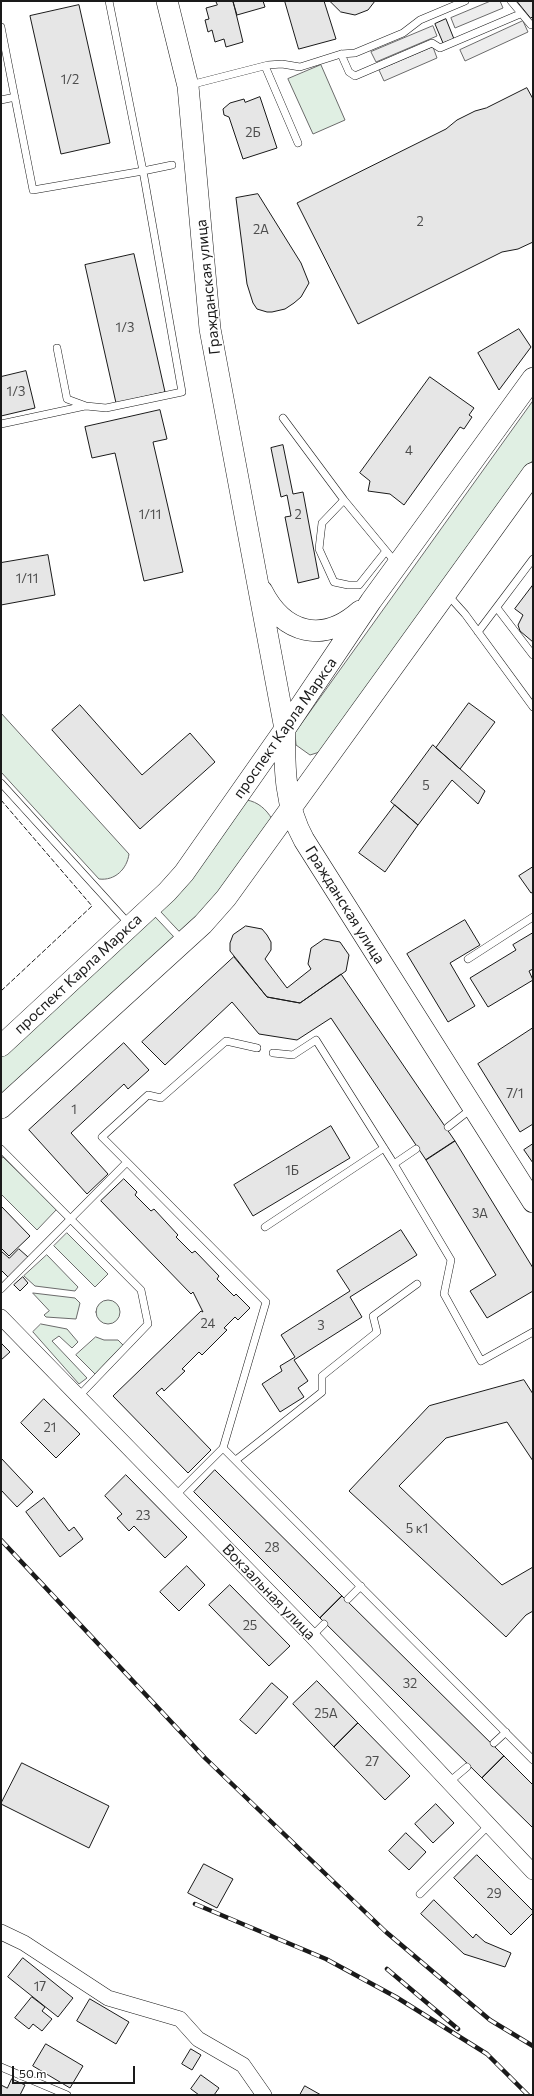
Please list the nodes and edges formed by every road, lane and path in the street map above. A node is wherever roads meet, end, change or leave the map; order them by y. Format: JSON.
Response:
{"nodes":[{"id":1,"x":109,"y":1,"type":"edge"},
{"id":2,"x":167,"y":1,"type":"edge"},
{"id":3,"x":465,"y":1,"type":"edge"},
{"id":4,"x":510,"y":1,"type":"edge"},
{"id":5,"x":520,"y":14,"type":"junction"},
{"id":6,"x":533,"y":25,"type":"edge"},
{"id":7,"x":1,"y":27,"type":"edge"},
{"id":8,"x":341,"y":54,"type":"junction"},
{"id":9,"x":265,"y":66,"type":"junction"},
{"id":10,"x":188,"y":86,"type":"junction"},
{"id":11,"x":15,"y":97,"type":"junction"},
{"id":12,"x":1,"y":100,"type":"edge"},
{"id":13,"x":298,"y":143,"type":"dead end"},
{"id":14,"x":172,"y":165,"type":"dead end"},
{"id":15,"x":143,"y":171,"type":"junction"},
{"id":16,"x":57,"y":348,"type":"dead end"},
{"id":17,"x":533,"y":378,"type":"edge"},
{"id":18,"x":86,"y":406,"type":"junction"},
{"id":19,"x":283,"y":418,"type":"dead end"},
{"id":20,"x":1,"y":424,"type":"edge"},
{"id":21,"x":533,"y":473,"type":"edge"},
{"id":22,"x":344,"y":500,"type":"junction"},
{"id":23,"x":392,"y":558,"type":"junction"},
{"id":24,"x":533,"y":559,"type":"edge"},
{"id":25,"x":255,"y":572,"type":"junction"},
{"id":26,"x":446,"y":593,"type":"junction"},
{"id":27,"x":371,"y":601,"type":"junction"},
{"id":28,"x":497,"y":608,"type":"junction"},
{"id":29,"x":478,"y":632,"type":"junction"},
{"id":30,"x":533,"y":655,"type":"edge"},
{"id":31,"x":533,"y":707,"type":"edge"},
{"id":32,"x":285,"y":729,"type":"junction"},
{"id":33,"x":1,"y":783,"type":"edge"},
{"id":34,"x":290,"y":808,"type":"junction"},
{"id":35,"x":150,"y":907,"type":"junction"},
{"id":36,"x":533,"y":917,"type":"edge"},
{"id":37,"x":130,"y":926,"type":"junction"},
{"id":38,"x":183,"y":942,"type":"junction"},
{"id":39,"x":468,"y":959,"type":"dead end"},
{"id":40,"x":1,"y":1046,"type":"edge"},
{"id":41,"x":257,"y":1048,"type":"dead end"},
{"id":42,"x":273,"y":1053,"type":"dead end"},
{"id":43,"x":473,"y":1107,"type":"junction"},
{"id":44,"x":1,"y":1108,"type":"edge"},
{"id":45,"x":448,"y":1127,"type":"dead end"},
{"id":46,"x":384,"y":1148,"type":"junction"},
{"id":47,"x":1,"y":1149,"type":"edge"},
{"id":48,"x":416,"y":1149,"type":"dead end"},
{"id":49,"x":127,"y":1162,"type":"junction"},
{"id":50,"x":394,"y":1164,"type":"junction"},
{"id":51,"x":533,"y":1202,"type":"edge"},
{"id":52,"x":70,"y":1218,"type":"junction"},
{"id":53,"x":265,"y":1227,"type":"dead end"},
{"id":54,"x":417,"y":1284,"type":"dead end"},
{"id":55,"x":1,"y":1289,"type":"edge"},
{"id":56,"x":1,"y":1317,"type":"edge"},
{"id":57,"x":533,"y":1332,"type":"edge"},
{"id":58,"x":78,"y":1396,"type":"junction"},
{"id":59,"x":223,"y":1448,"type":"junction"},
{"id":60,"x":236,"y":1460,"type":"junction"},
{"id":61,"x":175,"y":1496,"type":"junction"},
{"id":62,"x":361,"y":1586,"type":"junction"},
{"id":63,"x":348,"y":1599,"type":"dead end"},
{"id":64,"x":324,"y":1624,"type":"dead end"},
{"id":65,"x":312,"y":1636,"type":"junction"},
{"id":66,"x":506,"y":1732,"type":"junction"},
{"id":67,"x":494,"y":1743,"type":"dead end"},
{"id":68,"x":533,"y":1760,"type":"edge"},
{"id":69,"x":467,"y":1767,"type":"dead end"},
{"id":70,"x":448,"y":1783,"type":"junction"},
{"id":71,"x":488,"y":1826,"type":"junction"},
{"id":72,"x":533,"y":1872,"type":"edge"},
{"id":73,"x":420,"y":1894,"type":"dead end"},
{"id":74,"x":1,"y":1932,"type":"edge"},
{"id":75,"x":1,"y":2067,"type":"edge"},
{"id":76,"x":67,"y":2095,"type":"edge"},
{"id":77,"x":264,"y":2095,"type":"edge"}],
"edges":[{"from":1,"to":15,"type":"lane"},
{"from":2,"to":10,"type":"main road","name":"Гражданская улица"},
{"from":3,"to":8,"type":"lane"},
{"from":4,"to":5,"type":"lane"},
{"from":5,"to":6,"type":"lane"},
{"from":5,"to":8,"type":"lane"},
{"from":7,"to":11,"type":"lane"},
{"from":8,"to":9,"type":"lane"},
{"from":9,"to":10,"type":"lane"},
{"from":9,"to":13,"type":"lane"},
{"from":10,"to":25,"type":"main road","name":"Гражданская улица"},
{"from":11,"to":12,"type":"lane"},
{"from":11,"to":15,"type":"lane"},
{"from":14,"to":15,"type":"lane"},
{"from":15,"to":18,"type":"lane"},
{"from":16,"to":18,"type":"lane"},
{"from":17,"to":23,"type":"main road","name":"проспект Карла Маркса"},
{"from":18,"to":20,"type":"lane"},
{"from":19,"to":22,"type":"lane"},
{"from":21,"to":26,"type":"main road"},
{"from":22,"to":23,"type":"lane"},
{"from":22,"to":23,"type":"lane"},
{"from":23,"to":27,"type":"main road","name":"проспект Карла Маркса"},
{"from":24,"to":28,"type":"lane"},
{"from":25,"to":27,"type":"main road","name":"Гражданская улица"},
{"from":25,"to":32,"type":"main road","name":"Гражданская улица"},
{"from":26,"to":29,"type":"lane"},
{"from":26,"to":34,"type":"main road"},
{"from":27,"to":32,"type":"main road","name":"проспект Карла Маркса"},
{"from":28,"to":29,"type":"lane"},
{"from":28,"to":30,"type":"lane"},
{"from":29,"to":31,"type":"lane"},
{"from":32,"to":34,"type":"main road","name":"Гражданская улица"},
{"from":32,"to":35,"type":"main road","name":"проспект Карла Маркса"},
{"from":33,"to":37,"type":"lane"},
{"from":34,"to":38,"type":"main road"},
{"from":34,"to":43,"type":"main road","name":"Гражданская улица"},
{"from":35,"to":37,"type":"main road","name":"проспект Карла Маркса"},
{"from":35,"to":38,"type":"lane"},
{"from":36,"to":39,"type":"lane"},
{"from":37,"to":40,"type":"main road","name":"проспект Карла Маркса"},
{"from":38,"to":44,"type":"main road"},
{"from":41,"to":49,"type":"lane"},
{"from":42,"to":46,"type":"lane"},
{"from":43,"to":45,"type":"lane"},
{"from":43,"to":51,"type":"main road","name":"Гражданская улица"},
{"from":46,"to":50,"type":"lane"},
{"from":46,"to":53,"type":"lane"},
{"from":47,"to":52,"type":"lane"},
{"from":48,"to":50,"type":"lane"},
{"from":49,"to":52,"type":"lane"},
{"from":49,"to":59,"type":"lane"},
{"from":50,"to":57,"type":"lane"},
{"from":52,"to":55,"type":"lane"},
{"from":52,"to":58,"type":"lane"},
{"from":54,"to":60,"type":"lane"},
{"from":56,"to":58,"type":"street","name":"Вокзальная улица"},
{"from":58,"to":61,"type":"street","name":"Вокзальная улица"},
{"from":59,"to":60,"type":"lane"},
{"from":59,"to":61,"type":"lane"},
{"from":60,"to":62,"type":"lane"},
{"from":61,"to":65,"type":"street","name":"Вокзальная улица"},
{"from":62,"to":63,"type":"lane"},
{"from":62,"to":66,"type":"lane"},
{"from":64,"to":65,"type":"lane"},
{"from":65,"to":70,"type":"street","name":"Вокзальная улица"},
{"from":66,"to":67,"type":"lane"},
{"from":66,"to":68,"type":"lane"},
{"from":69,"to":70,"type":"lane"},
{"from":70,"to":71,"type":"street","name":"Вокзальная улица"},
{"from":71,"to":72,"type":"street","name":"Вокзальная улица"},
{"from":71,"to":73,"type":"lane"},
{"from":74,"to":77,"type":"street"},
{"from":75,"to":76,"type":"lane"}]}
